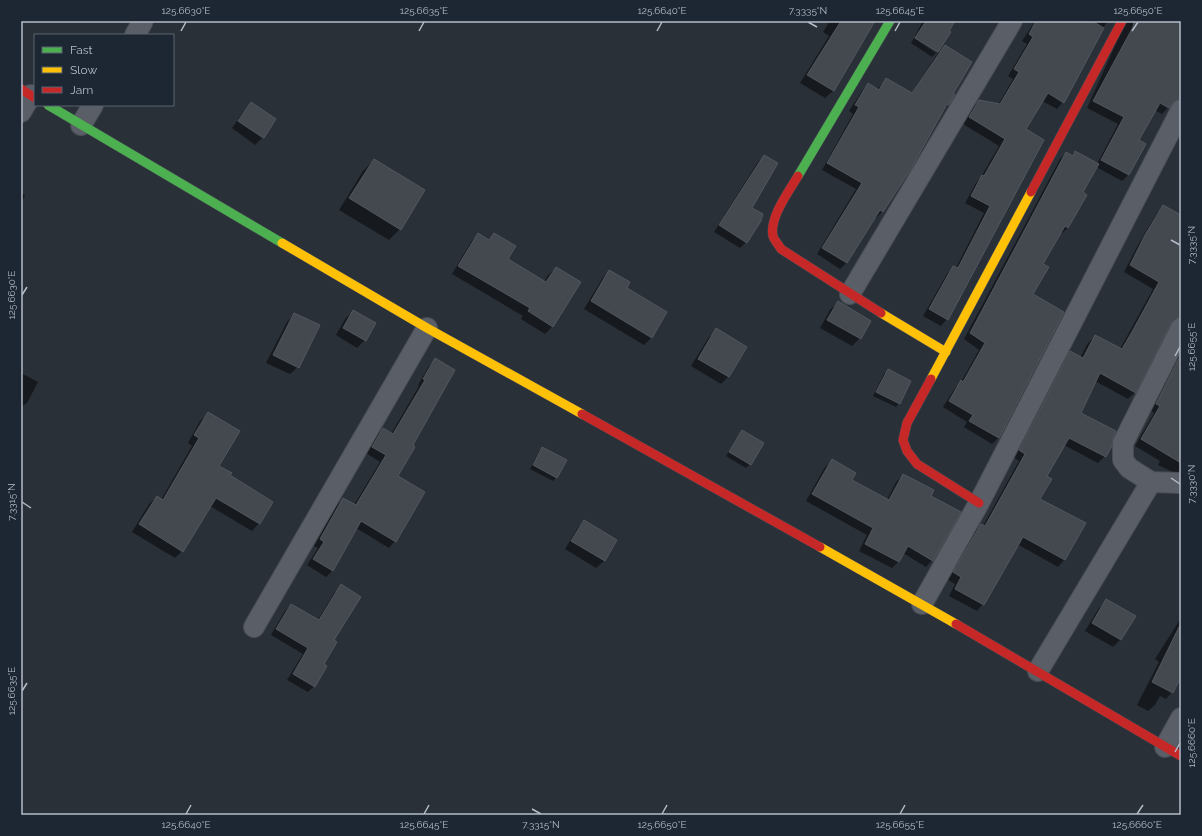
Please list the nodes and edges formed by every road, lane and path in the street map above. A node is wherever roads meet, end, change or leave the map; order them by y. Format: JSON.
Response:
{"nodes":[{"id":1,"x":143,"y":21,"type":"edge"},
{"id":2,"x":890,"y":21,"type":"edge"},
{"id":3,"x":1012,"y":21,"type":"edge"},
{"id":4,"x":1122,"y":21,"type":"edge"},
{"id":5,"x":136,"y":34,"type":"edge"},
{"id":6,"x":29,"y":94,"type":"edge"},
{"id":7,"x":50,"y":106,"type":"edge"},
{"id":8,"x":92,"y":106,"type":"edge"},
{"id":9,"x":1181,"y":110,"type":"edge"},
{"id":10,"x":21,"y":112,"type":"edge"},
{"id":11,"x":82,"y":125,"type":"junction"},
{"id":12,"x":850,"y":294,"type":"junction"},
{"id":13,"x":427,"y":328,"type":"junction"},
{"id":14,"x":1181,"y":328,"type":"edge"},
{"id":15,"x":946,"y":352,"type":"junction"},
{"id":16,"x":1151,"y":482,"type":"junction"},
{"id":17,"x":1181,"y":484,"type":"edge"},
{"id":18,"x":979,"y":503,"type":"junction"},
{"id":19,"x":922,"y":604,"type":"junction"},
{"id":20,"x":254,"y":627,"type":"dead end"},
{"id":21,"x":1038,"y":671,"type":"junction"},
{"id":22,"x":1181,"y":718,"type":"edge"},
{"id":23,"x":1173,"y":751,"type":"edge"}],
"edges":[{"from":1,"to":5,"type":"street"},
{"from":2,"to":12,"type":"street"},
{"from":3,"to":12,"type":"street"},
{"from":4,"to":15,"type":"street"},
{"from":6,"to":10,"type":"street"},
{"from":7,"to":11,"type":"street"},
{"from":8,"to":11,"type":"street"},
{"from":9,"to":18,"type":"street"},
{"from":11,"to":13,"type":"street"},
{"from":12,"to":15,"type":"street"},
{"from":13,"to":19,"type":"street"},
{"from":13,"to":20,"type":"street"},
{"from":14,"to":16,"type":"street"},
{"from":15,"to":18,"type":"street"},
{"from":16,"to":17,"type":"street"},
{"from":16,"to":21,"type":"street"},
{"from":18,"to":19,"type":"street"},
{"from":19,"to":21,"type":"street"},
{"from":21,"to":23,"type":"street"},
{"from":22,"to":23,"type":"street"}]}
